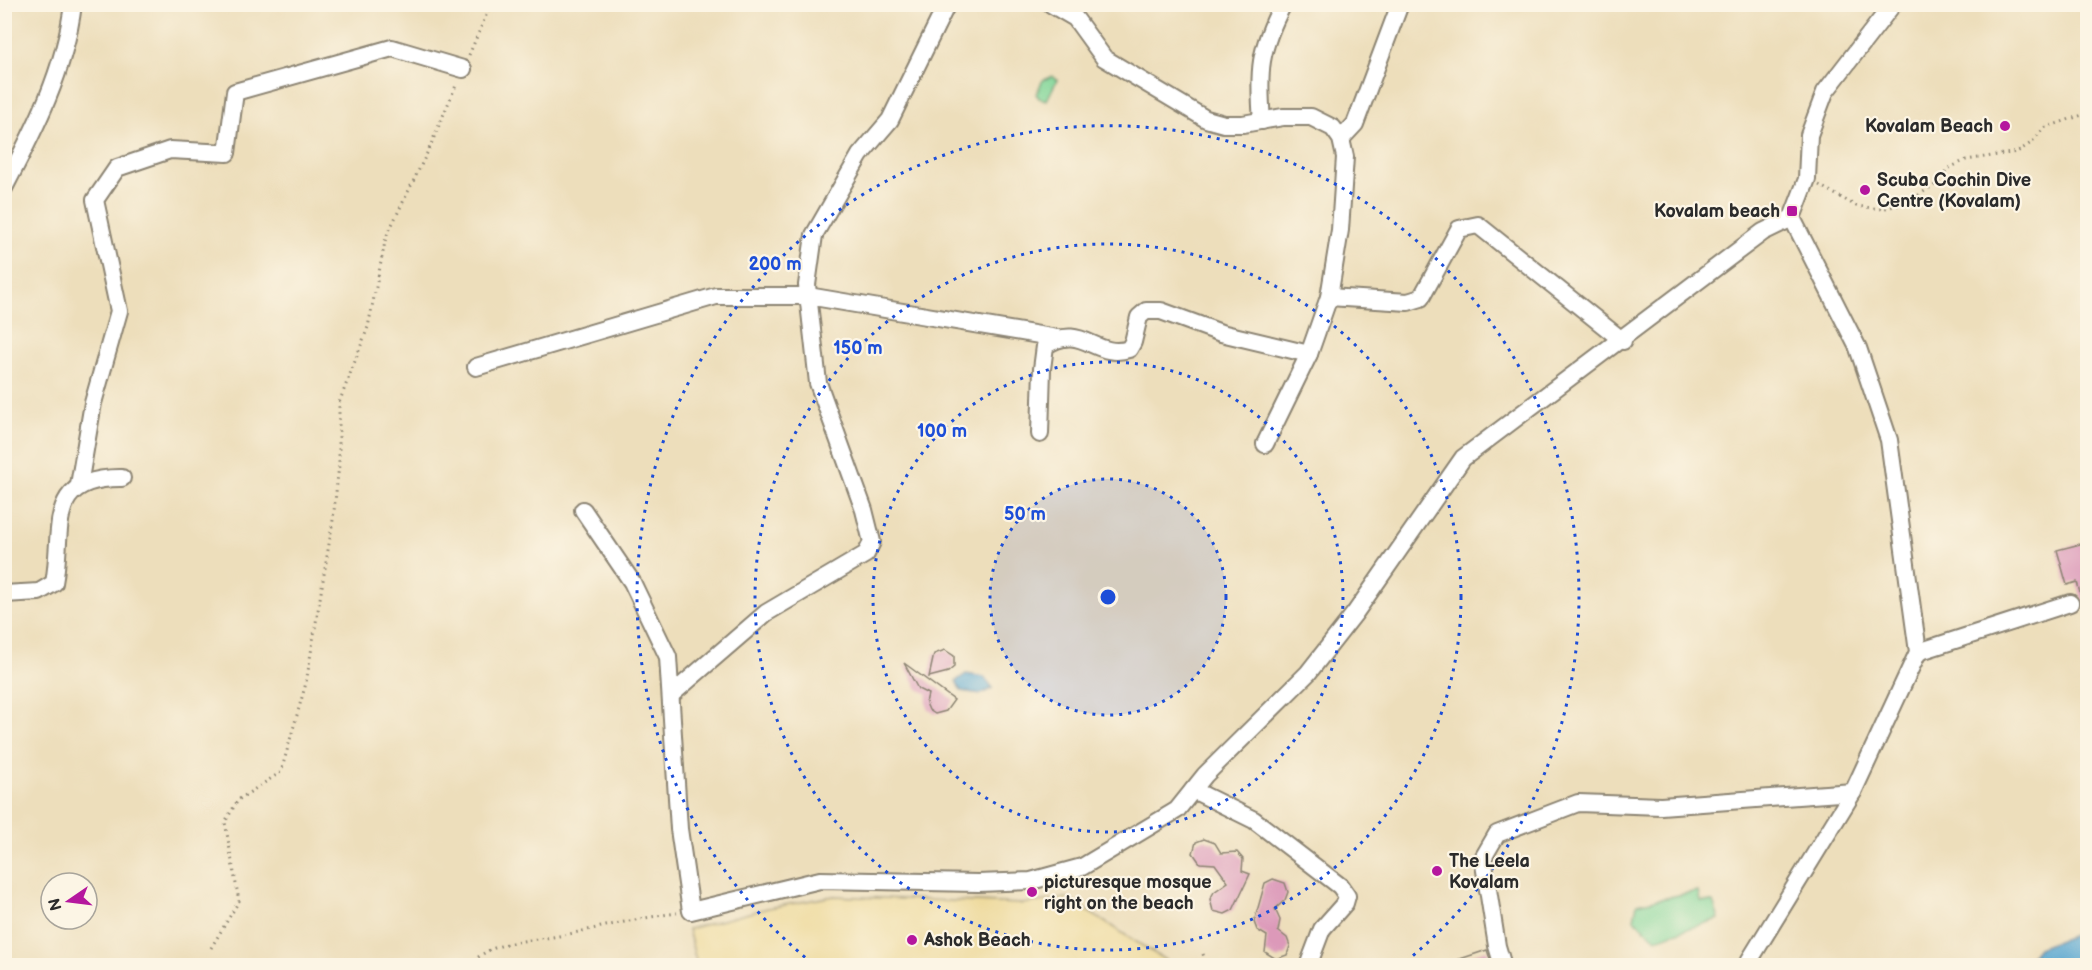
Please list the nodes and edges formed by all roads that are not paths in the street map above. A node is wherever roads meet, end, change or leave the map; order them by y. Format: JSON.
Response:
{"nodes":[{"id":1,"x":73,"y":4,"type":"edge"},
{"id":2,"x":947,"y":4,"type":"edge"},
{"id":3,"x":1051,"y":4,"type":"edge"},
{"id":4,"x":1283,"y":4,"type":"edge"},
{"id":5,"x":1400,"y":4,"type":"edge"},
{"id":6,"x":1893,"y":4,"type":"edge"},
{"id":7,"x":463,"y":69,"type":"road end"},
{"id":8,"x":1262,"y":121,"type":"junction"},
{"id":9,"x":1337,"y":134,"type":"junction"},
{"id":10,"x":4,"y":188,"type":"edge"},
{"id":11,"x":1792,"y":218,"type":"junction"},
{"id":12,"x":808,"y":296,"type":"junction"},
{"id":13,"x":1329,"y":297,"type":"junction"},
{"id":14,"x":1057,"y":338,"type":"junction"},
{"id":15,"x":1623,"y":341,"type":"junction"},
{"id":16,"x":1309,"y":354,"type":"junction"},
{"id":17,"x":476,"y":367,"type":"dead end"},
{"id":18,"x":1040,"y":434,"type":"dead end"},
{"id":19,"x":1265,"y":444,"type":"dead end"},
{"id":20,"x":122,"y":478,"type":"dead end"},
{"id":21,"x":80,"y":485,"type":"junction"},
{"id":22,"x":584,"y":510,"type":"dead end"},
{"id":23,"x":5,"y":594,"type":"edge"},
{"id":24,"x":2070,"y":603,"type":"dead end"},
{"id":25,"x":1918,"y":652,"type":"junction"},
{"id":26,"x":671,"y":695,"type":"junction"},
{"id":27,"x":1193,"y":790,"type":"junction"},
{"id":28,"x":1853,"y":792,"type":"junction"},
{"id":29,"x":1308,"y":966,"type":"edge"},
{"id":30,"x":1503,"y":966,"type":"edge"},
{"id":31,"x":1746,"y":966,"type":"edge"}],
"edges":[{"from":1,"to":10,"type":"street"},
{"from":2,"to":12,"type":"street"},
{"from":3,"to":8,"type":"street"},
{"from":4,"to":8,"type":"street"},
{"from":5,"to":9,"type":"street"},
{"from":6,"to":11,"type":"street"},
{"from":7,"to":21,"type":"street"},
{"from":8,"to":9,"type":"street"},
{"from":9,"to":13,"type":"street"},
{"from":11,"to":15,"type":"street"},
{"from":11,"to":25,"type":"street"},
{"from":12,"to":14,"type":"street"},
{"from":12,"to":17,"type":"street"},
{"from":12,"to":26,"type":"street"},
{"from":13,"to":15,"type":"street"},
{"from":13,"to":16,"type":"street"},
{"from":14,"to":16,"type":"street"},
{"from":14,"to":18,"type":"street"},
{"from":15,"to":27,"type":"street"},
{"from":16,"to":19,"type":"street"},
{"from":20,"to":21,"type":"street"},
{"from":21,"to":23,"type":"street"},
{"from":22,"to":26,"type":"street"},
{"from":24,"to":25,"type":"street"},
{"from":25,"to":28,"type":"street"},
{"from":26,"to":27,"type":"street"},
{"from":27,"to":29,"type":"street"},
{"from":28,"to":30,"type":"street"},
{"from":28,"to":31,"type":"street"}]}
